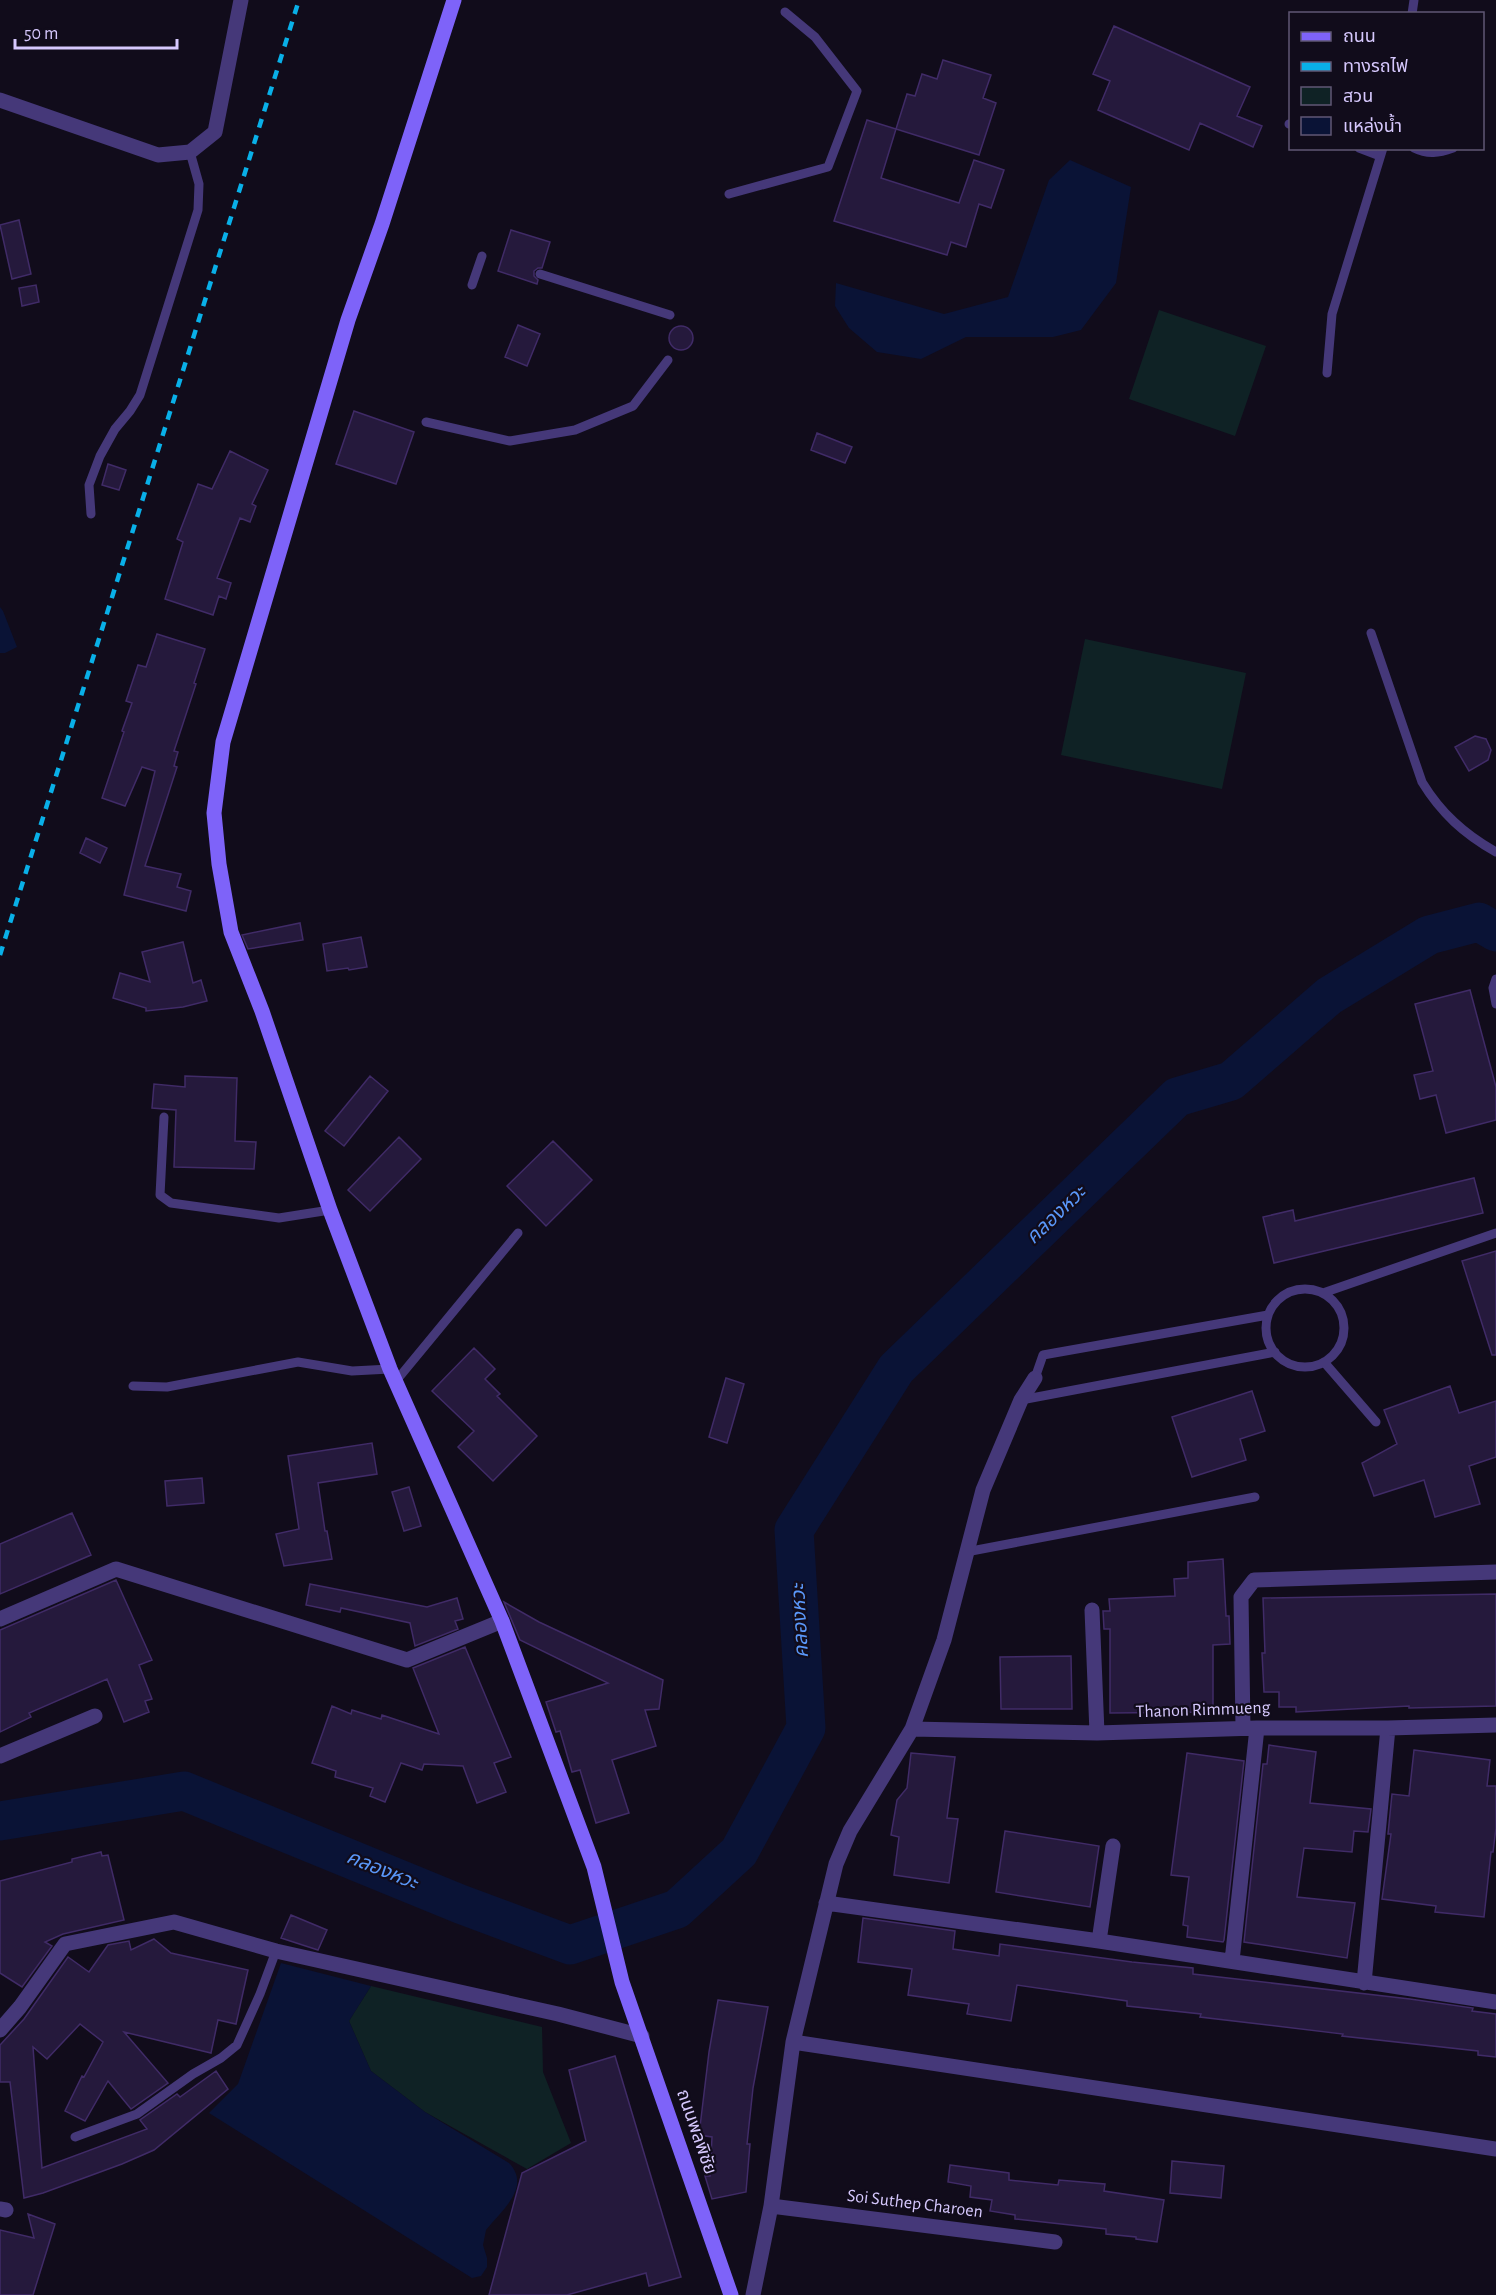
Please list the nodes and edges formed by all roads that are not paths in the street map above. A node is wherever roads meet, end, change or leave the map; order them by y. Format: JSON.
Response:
{"nodes":[{"id":1,"x":241,"y":0,"type":"edge"},
{"id":2,"x":454,"y":0,"type":"edge"},
{"id":3,"x":785,"y":12,"type":"dead end"},
{"id":4,"x":0,"y":100,"type":"edge"},
{"id":5,"x":1418,"y":150,"type":"edge"},
{"id":6,"x":1447,"y":150,"type":"edge"},
{"id":7,"x":190,"y":152,"type":"junction"},
{"id":8,"x":1382,"y":152,"type":"edge"},
{"id":9,"x":729,"y":194,"type":"dead end"},
{"id":10,"x":482,"y":256,"type":"dead end"},
{"id":11,"x":540,"y":274,"type":"dead end"},
{"id":12,"x":472,"y":285,"type":"dead end"},
{"id":13,"x":670,"y":315,"type":"dead end"},
{"id":14,"x":668,"y":360,"type":"dead end"},
{"id":15,"x":1327,"y":373,"type":"dead end"},
{"id":16,"x":426,"y":422,"type":"dead end"},
{"id":17,"x":91,"y":514,"type":"dead end"},
{"id":18,"x":1371,"y":633,"type":"dead end"},
{"id":19,"x":1496,"y":852,"type":"edge"},
{"id":20,"x":1494,"y":983,"type":"edge"},
{"id":21,"x":1496,"y":1004,"type":"edge"},
{"id":22,"x":164,"y":1117,"type":"dead end"},
{"id":23,"x":330,"y":1210,"type":"junction"},
{"id":24,"x":518,"y":1233,"type":"dead end"},
{"id":25,"x":1496,"y":1233,"type":"edge"},
{"id":26,"x":1323,"y":1293,"type":"junction"},
{"id":27,"x":1268,"y":1315,"type":"junction"},
{"id":28,"x":1275,"y":1352,"type":"junction"},
{"id":29,"x":1324,"y":1362,"type":"junction"},
{"id":30,"x":393,"y":1375,"type":"junction"},
{"id":31,"x":1035,"y":1378,"type":"joint"},
{"id":32,"x":133,"y":1386,"type":"dead end"},
{"id":33,"x":1021,"y":1400,"type":"junction"},
{"id":34,"x":1376,"y":1422,"type":"dead end"},
{"id":35,"x":1255,"y":1497,"type":"dead end"},
{"id":36,"x":966,"y":1552,"type":"junction"},
{"id":37,"x":1496,"y":1572,"type":"edge"},
{"id":38,"x":1092,"y":1610,"type":"dead end"},
{"id":39,"x":0,"y":1619,"type":"edge"},
{"id":40,"x":502,"y":1621,"type":"junction"},
{"id":41,"x":95,"y":1716,"type":"dead end"},
{"id":42,"x":1496,"y":1725,"type":"edge"},
{"id":43,"x":1250,"y":1728,"type":"junction"},
{"id":44,"x":1388,"y":1728,"type":"junction"},
{"id":45,"x":912,"y":1729,"type":"junction"},
{"id":46,"x":1096,"y":1733,"type":"junction"},
{"id":47,"x":0,"y":1756,"type":"edge"},
{"id":48,"x":1113,"y":1846,"type":"dead end"},
{"id":49,"x":826,"y":1903,"type":"junction"},
{"id":50,"x":1099,"y":1941,"type":"junction"},
{"id":51,"x":276,"y":1952,"type":"junction"},
{"id":52,"x":1232,"y":1961,"type":"junction"},
{"id":53,"x":1364,"y":1983,"type":"junction"},
{"id":54,"x":1496,"y":1996,"type":"edge"},
{"id":55,"x":1496,"y":2002,"type":"edge"},
{"id":56,"x":0,"y":2030,"type":"edge"},
{"id":57,"x":642,"y":2036,"type":"junction"},
{"id":58,"x":793,"y":2042,"type":"junction"},
{"id":59,"x":75,"y":2137,"type":"dead end"},
{"id":60,"x":1496,"y":2149,"type":"edge"},
{"id":61,"x":771,"y":2206,"type":"junction"},
{"id":62,"x":1055,"y":2242,"type":"dead end"},
{"id":63,"x":731,"y":2295,"type":"edge"},
{"id":64,"x":753,"y":2295,"type":"edge"}],
"edges":[{"from":1,"to":7,"type":"street"},
{"from":2,"to":23,"type":"street","name":"ถนนพลพิชัย"},
{"from":3,"to":9,"type":"lane"},
{"from":4,"to":7,"type":"street"},
{"from":5,"to":6,"type":"lane"},
{"from":7,"to":17,"type":"lane"},
{"from":8,"to":15,"type":"lane"},
{"from":10,"to":12,"type":"lane"},
{"from":11,"to":13,"type":"lane"},
{"from":14,"to":16,"type":"lane"},
{"from":18,"to":19,"type":"lane"},
{"from":20,"to":21,"type":"lane"},
{"from":22,"to":23,"type":"lane"},
{"from":23,"to":30,"type":"street","name":"ถนนพลพิชัย"},
{"from":24,"to":30,"type":"lane"},
{"from":25,"to":26,"type":"lane"},
{"from":26,"to":27,"type":"lane"},
{"from":26,"to":29,"type":"lane"},
{"from":27,"to":28,"type":"lane"},
{"from":27,"to":31,"type":"lane"},
{"from":28,"to":29,"type":"lane"},
{"from":28,"to":33,"type":"lane"},
{"from":29,"to":34,"type":"lane"},
{"from":30,"to":32,"type":"lane"},
{"from":30,"to":40,"type":"street","name":"ถนนพลพิชัย"},
{"from":31,"to":33,"type":"street"},
{"from":33,"to":36,"type":"street"},
{"from":35,"to":36,"type":"lane"},
{"from":36,"to":45,"type":"street"},
{"from":37,"to":43,"type":"street"},
{"from":38,"to":46,"type":"street"},
{"from":39,"to":40,"type":"street"},
{"from":40,"to":57,"type":"street","name":"ถนนพลพิชัย"},
{"from":41,"to":47,"type":"street"},
{"from":42,"to":44,"type":"street","name":"Thanon Rimmueng"},
{"from":43,"to":44,"type":"street","name":"Thanon Rimmueng"},
{"from":43,"to":46,"type":"street","name":"Thanon Rimmueng"},
{"from":43,"to":52,"type":"street"},
{"from":44,"to":53,"type":"street"},
{"from":45,"to":46,"type":"street","name":"Thanon Rimmueng"},
{"from":45,"to":49,"type":"street"},
{"from":48,"to":50,"type":"street"},
{"from":49,"to":50,"type":"street"},
{"from":49,"to":58,"type":"street"},
{"from":50,"to":52,"type":"street"},
{"from":51,"to":56,"type":"street"},
{"from":51,"to":57,"type":"street"},
{"from":51,"to":59,"type":"lane"},
{"from":52,"to":53,"type":"street"},
{"from":53,"to":55,"type":"street"},
{"from":54,"to":55,"type":"street"},
{"from":57,"to":63,"type":"street","name":"ถนนพลพิชัย"},
{"from":58,"to":60,"type":"street"},
{"from":58,"to":61,"type":"street"},
{"from":61,"to":62,"type":"street","name":"Soi Suthep Charoen"},
{"from":61,"to":64,"type":"street"}]}
